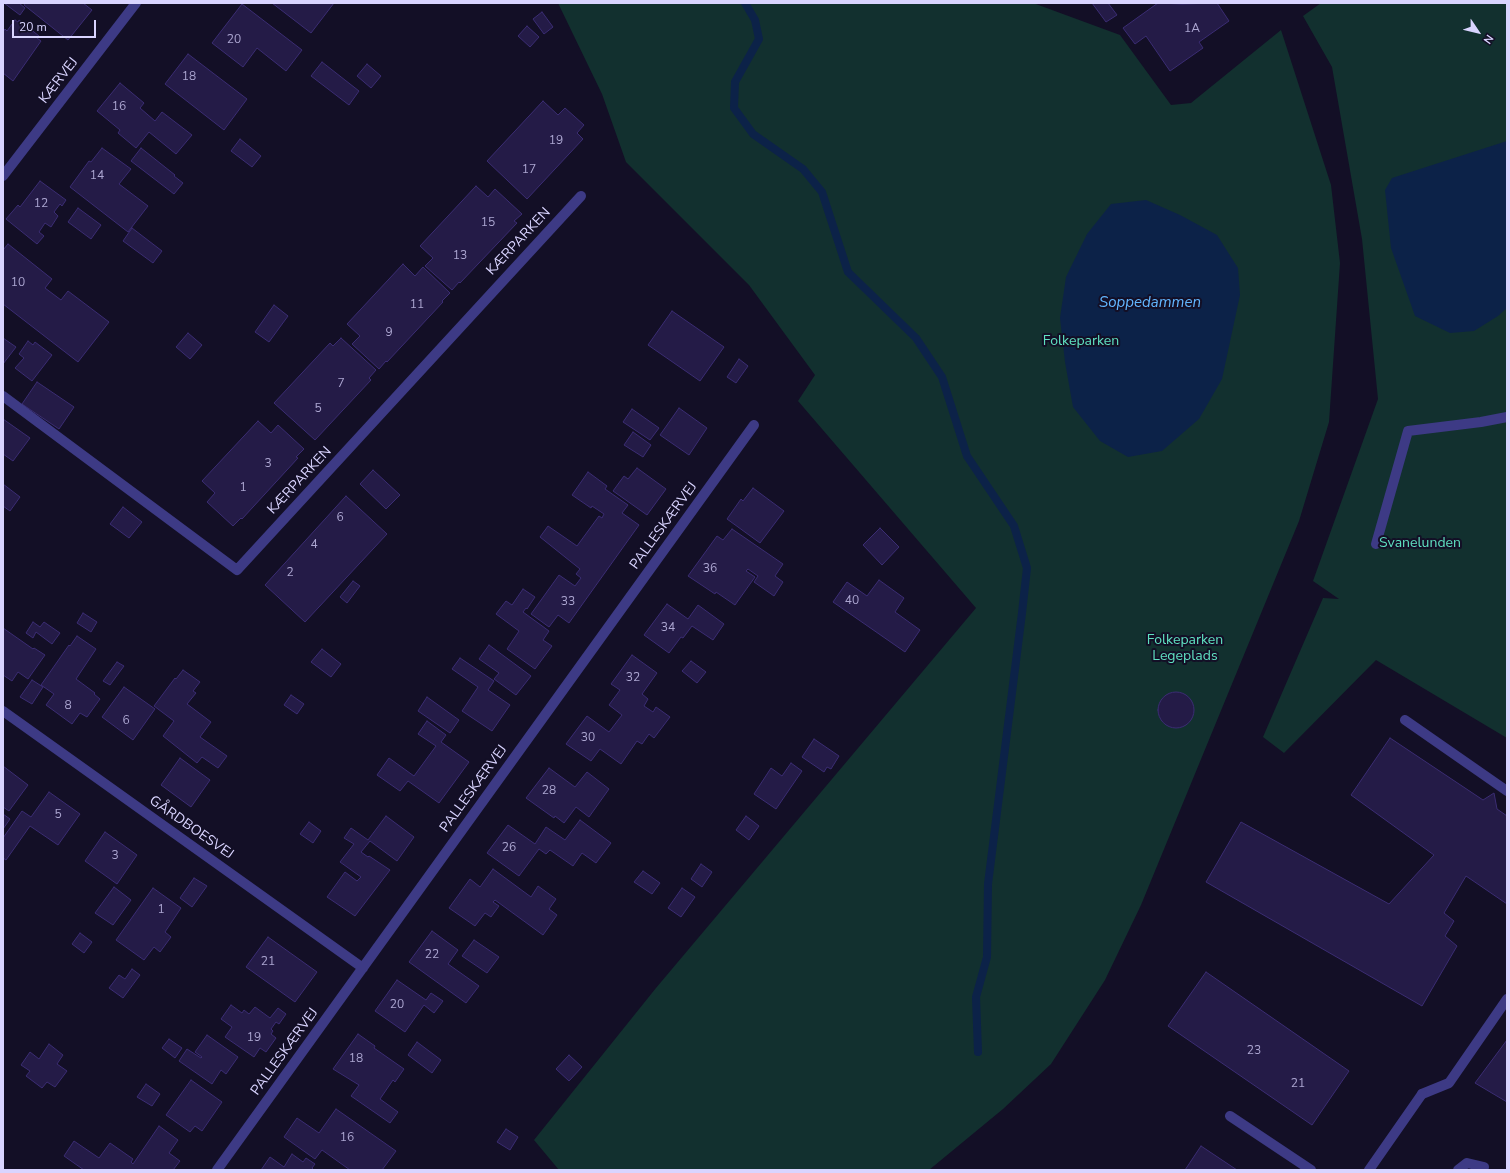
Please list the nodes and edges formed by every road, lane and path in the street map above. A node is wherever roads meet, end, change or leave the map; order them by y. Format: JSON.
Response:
{"nodes":[{"id":1,"x":136,"y":3,"type":"edge"},
{"id":2,"x":3,"y":176,"type":"edge"},
{"id":3,"x":581,"y":196,"type":"dead end"},
{"id":4,"x":3,"y":396,"type":"edge"},
{"id":5,"x":1507,"y":417,"type":"edge"},
{"id":6,"x":754,"y":425,"type":"dead end"},
{"id":7,"x":1376,"y":544,"type":"dead end"},
{"id":8,"x":3,"y":711,"type":"edge"},
{"id":9,"x":1405,"y":720,"type":"dead end"},
{"id":10,"x":1507,"y":791,"type":"edge"},
{"id":11,"x":363,"y":968,"type":"junction"},
{"id":12,"x":1507,"y":999,"type":"edge"},
{"id":13,"x":1230,"y":1116,"type":"dead end"},
{"id":14,"x":1484,"y":1167,"type":"dead end"},
{"id":15,"x":217,"y":1170,"type":"edge"},
{"id":16,"x":1311,"y":1170,"type":"edge"},
{"id":17,"x":1369,"y":1170,"type":"edge"},
{"id":18,"x":1458,"y":1170,"type":"edge"}],
"edges":[{"from":1,"to":2,"type":"street","name":"KÆRVEJ"},
{"from":3,"to":4,"type":"street","name":"KÆRPARKEN"},
{"from":5,"to":7,"type":"street"},
{"from":6,"to":11,"type":"street","name":"PALLESKÆRVEJ"},
{"from":8,"to":11,"type":"street","name":"GÅRDBOESVEJ"},
{"from":9,"to":10,"type":"street"},
{"from":11,"to":15,"type":"street","name":"PALLESKÆRVEJ"},
{"from":12,"to":17,"type":"street"},
{"from":13,"to":16,"type":"street"},
{"from":14,"to":18,"type":"street"}]}
